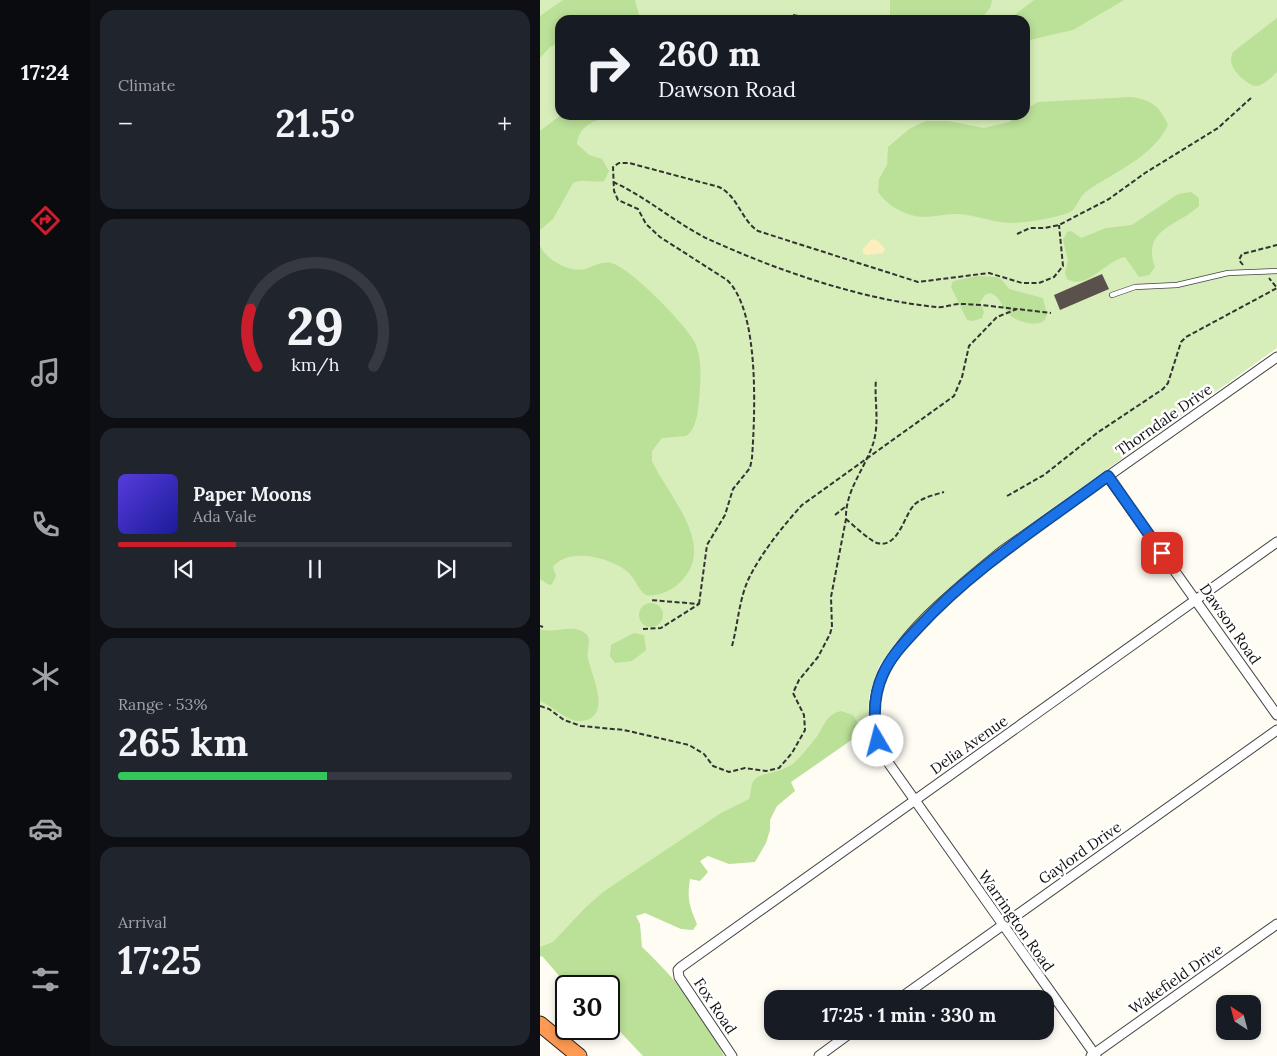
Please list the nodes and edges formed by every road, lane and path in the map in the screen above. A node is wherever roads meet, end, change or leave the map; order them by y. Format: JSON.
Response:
{"nodes":[{"id":1,"x":1251,"y":98,"type":"dead end"},
{"id":2,"x":613,"y":182,"type":"junction"},
{"id":3,"x":1058,"y":225,"type":"junction"},
{"id":4,"x":1017,"y":234,"type":"dead end"},
{"id":5,"x":1277,"y":245,"type":"edge"},
{"id":6,"x":1277,"y":271,"type":"edge"},
{"id":7,"x":1260,"y":272,"type":"junction"},
{"id":8,"x":1112,"y":295,"type":"dead end"},
{"id":9,"x":1017,"y":309,"type":"junction"},
{"id":10,"x":1050,"y":313,"type":"dead end"},
{"id":11,"x":1277,"y":356,"type":"edge"},
{"id":12,"x":876,"y":379,"type":"dead end"},
{"id":13,"x":866,"y":458,"type":"junction"},
{"id":14,"x":1108,"y":476,"type":"junction"},
{"id":15,"x":944,"y":492,"type":"dead end"},
{"id":16,"x":1007,"y":496,"type":"dead end"},
{"id":17,"x":845,"y":507,"type":"junction"},
{"id":18,"x":835,"y":515,"type":"dead end"},
{"id":19,"x":846,"y":519,"type":"junction"},
{"id":20,"x":1277,"y":542,"type":"edge"},
{"id":21,"x":650,"y":600,"type":"dead end"},
{"id":22,"x":1196,"y":601,"type":"junction"},
{"id":23,"x":699,"y":604,"type":"junction"},
{"id":24,"x":540,"y":626,"type":"edge"},
{"id":25,"x":543,"y":627,"type":"dead end"},
{"id":26,"x":643,"y":629,"type":"dead end"},
{"id":27,"x":732,"y":646,"type":"dead end"},
{"id":28,"x":540,"y":706,"type":"edge"},
{"id":29,"x":1277,"y":715,"type":"edge"},
{"id":30,"x":1277,"y":730,"type":"edge"},
{"id":31,"x":914,"y":801,"type":"junction"},
{"id":32,"x":1277,"y":924,"type":"edge"},
{"id":33,"x":1001,"y":925,"type":"junction"},
{"id":34,"x":678,"y":970,"type":"joint"},
{"id":35,"x":911,"y":990,"type":"edge"},
{"id":36,"x":540,"y":1024,"type":"edge"},
{"id":37,"x":841,"y":1040,"type":"edge"},
{"id":38,"x":1094,"y":1055,"type":"edge"},
{"id":39,"x":579,"y":1056,"type":"edge"},
{"id":40,"x":732,"y":1056,"type":"edge"},
{"id":41,"x":819,"y":1056,"type":"edge"}],
"edges":[{"from":1,"to":3,"type":"path"},
{"from":2,"to":3,"type":"path"},
{"from":2,"to":9,"type":"path"},
{"from":2,"to":23,"type":"path"},
{"from":3,"to":4,"type":"path"},
{"from":5,"to":7,"type":"path"},
{"from":6,"to":7,"type":"lane"},
{"from":7,"to":8,"type":"lane"},
{"from":7,"to":16,"type":"path"},
{"from":9,"to":10,"type":"path"},
{"from":9,"to":13,"type":"path"},
{"from":11,"to":14,"type":"street","name":"Thorndale Drive"},
{"from":12,"to":13,"type":"path"},
{"from":13,"to":17,"type":"path"},
{"from":13,"to":27,"type":"path"},
{"from":14,"to":22,"type":"street","name":"Dawson Road"},
{"from":14,"to":31,"type":"street","name":"Thorndale Drive"},
{"from":15,"to":19,"type":"path"},
{"from":17,"to":18,"type":"path"},
{"from":17,"to":19,"type":"path"},
{"from":19,"to":28,"type":"path"},
{"from":20,"to":22,"type":"street","name":"Delia Avenue"},
{"from":21,"to":23,"type":"path"},
{"from":22,"to":29,"type":"street","name":"Dawson Road"},
{"from":22,"to":31,"type":"street","name":"Delia Avenue"},
{"from":23,"to":26,"type":"path"},
{"from":24,"to":25,"type":"path"},
{"from":30,"to":33,"type":"street","name":"Gaylord Drive"},
{"from":31,"to":33,"type":"street","name":"Warrington Road"},
{"from":31,"to":34,"type":"street","name":"Delia Avenue"},
{"from":32,"to":38,"type":"street","name":"Wakefield Drive"},
{"from":33,"to":35,"type":"street","name":"Gaylord Drive"},
{"from":33,"to":38,"type":"street","name":"Warrington Road"},
{"from":34,"to":40,"type":"street","name":"Fox Road"},
{"from":36,"to":39,"type":"highway"},
{"from":37,"to":41,"type":"street"}]}
